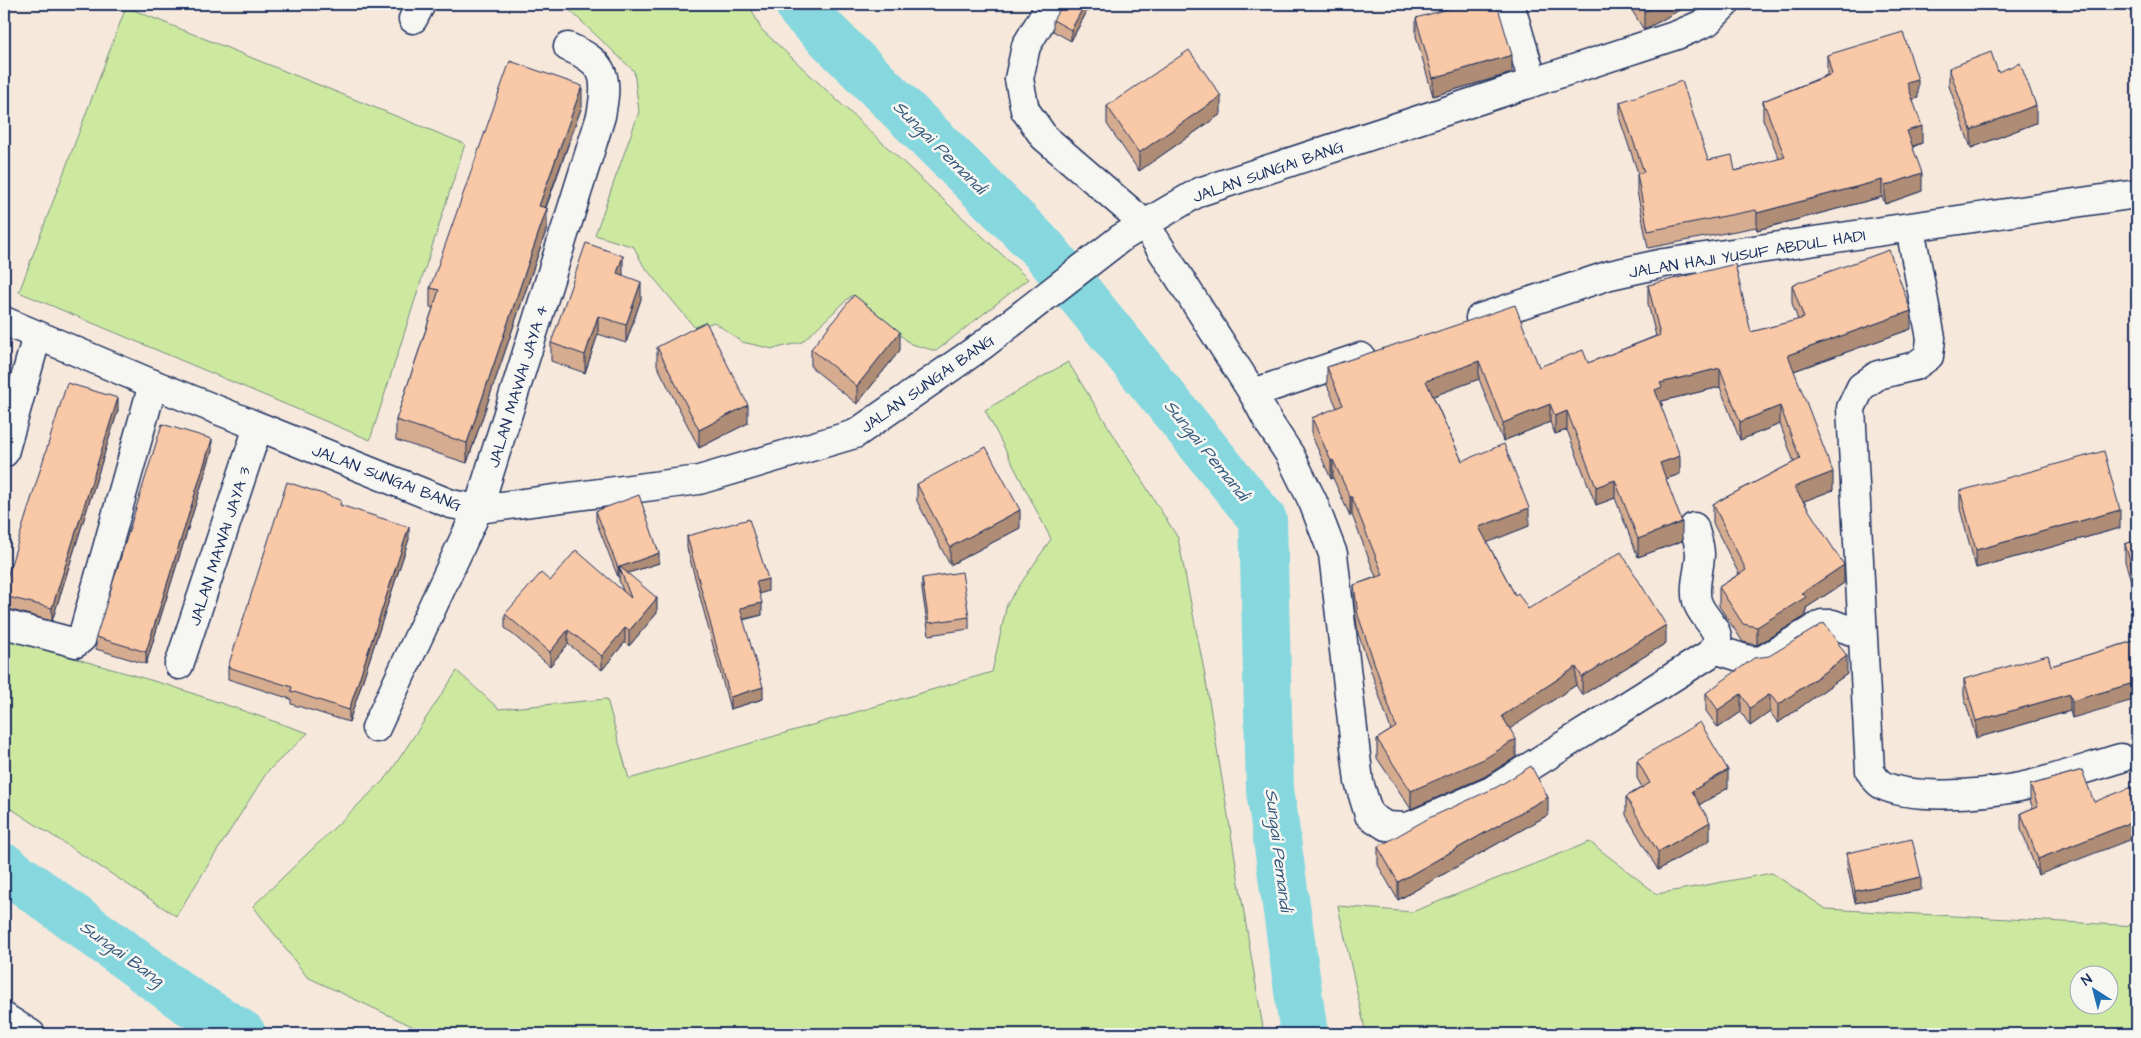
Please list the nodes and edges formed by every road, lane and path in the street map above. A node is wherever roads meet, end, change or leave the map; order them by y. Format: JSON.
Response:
{"nodes":[{"id":1,"x":1052,"y":4,"type":"edge"},
{"id":2,"x":1510,"y":4,"type":"edge"},
{"id":3,"x":1725,"y":4,"type":"edge"},
{"id":4,"x":568,"y":47,"type":"dead end"},
{"id":5,"x":1533,"y":82,"type":"junction"},
{"id":6,"x":2137,"y":194,"type":"edge"},
{"id":7,"x":1145,"y":224,"type":"junction"},
{"id":8,"x":1910,"y":228,"type":"junction"},
{"id":9,"x":4,"y":321,"type":"edge"},
{"id":10,"x":1458,"y":326,"type":"edge"},
{"id":11,"x":37,"y":336,"type":"junction"},
{"id":12,"x":1384,"y":350,"type":"edge"},
{"id":13,"x":153,"y":384,"type":"junction"},
{"id":14,"x":1253,"y":393,"type":"junction"},
{"id":15,"x":258,"y":427,"type":"junction"},
{"id":16,"x":4,"y":453,"type":"edge"},
{"id":17,"x":478,"y":509,"type":"junction"},
{"id":18,"x":1694,"y":527,"type":"dead end"},
{"id":19,"x":4,"y":624,"type":"edge"},
{"id":20,"x":1862,"y":635,"type":"junction"},
{"id":21,"x":1714,"y":649,"type":"junction"},
{"id":22,"x":179,"y":665,"type":"dead end"},
{"id":23,"x":376,"y":728,"type":"dead end"},
{"id":24,"x":2121,"y":758,"type":"dead end"},
{"id":25,"x":4,"y":1017,"type":"edge"},
{"id":26,"x":32,"y":1034,"type":"edge"}],
"edges":[{"from":1,"to":7,"type":"street"},
{"from":2,"to":5,"type":"street"},
{"from":3,"to":5,"type":"street","name":"JALAN SUNGAI BANG"},
{"from":4,"to":17,"type":"street","name":"JALAN MAWAI JAYA 4"},
{"from":5,"to":7,"type":"street","name":"JALAN SUNGAI BANG"},
{"from":6,"to":8,"type":"street","name":"JALAN HAJI YUSUF ABDUL HADI"},
{"from":7,"to":14,"type":"street"},
{"from":7,"to":17,"type":"street","name":"JALAN SUNGAI BANG"},
{"from":8,"to":10,"type":"street","name":"JALAN HAJI YUSUF ABDUL HADI"},
{"from":8,"to":20,"type":"street"},
{"from":9,"to":11,"type":"street","name":"JALAN SUNGAI BANG"},
{"from":11,"to":13,"type":"street","name":"JALAN SUNGAI BANG"},
{"from":11,"to":16,"type":"street"},
{"from":12,"to":14,"type":"street"},
{"from":13,"to":15,"type":"street","name":"JALAN SUNGAI BANG"},
{"from":13,"to":19,"type":"street"},
{"from":14,"to":21,"type":"street"},
{"from":15,"to":17,"type":"street","name":"JALAN SUNGAI BANG"},
{"from":15,"to":22,"type":"street","name":"JALAN MAWAI JAYA 3"},
{"from":17,"to":23,"type":"street","name":"JALAN MAWAI JAYA 4"},
{"from":18,"to":21,"type":"street"},
{"from":20,"to":21,"type":"street"},
{"from":20,"to":24,"type":"street"},
{"from":25,"to":26,"type":"street"}]}
